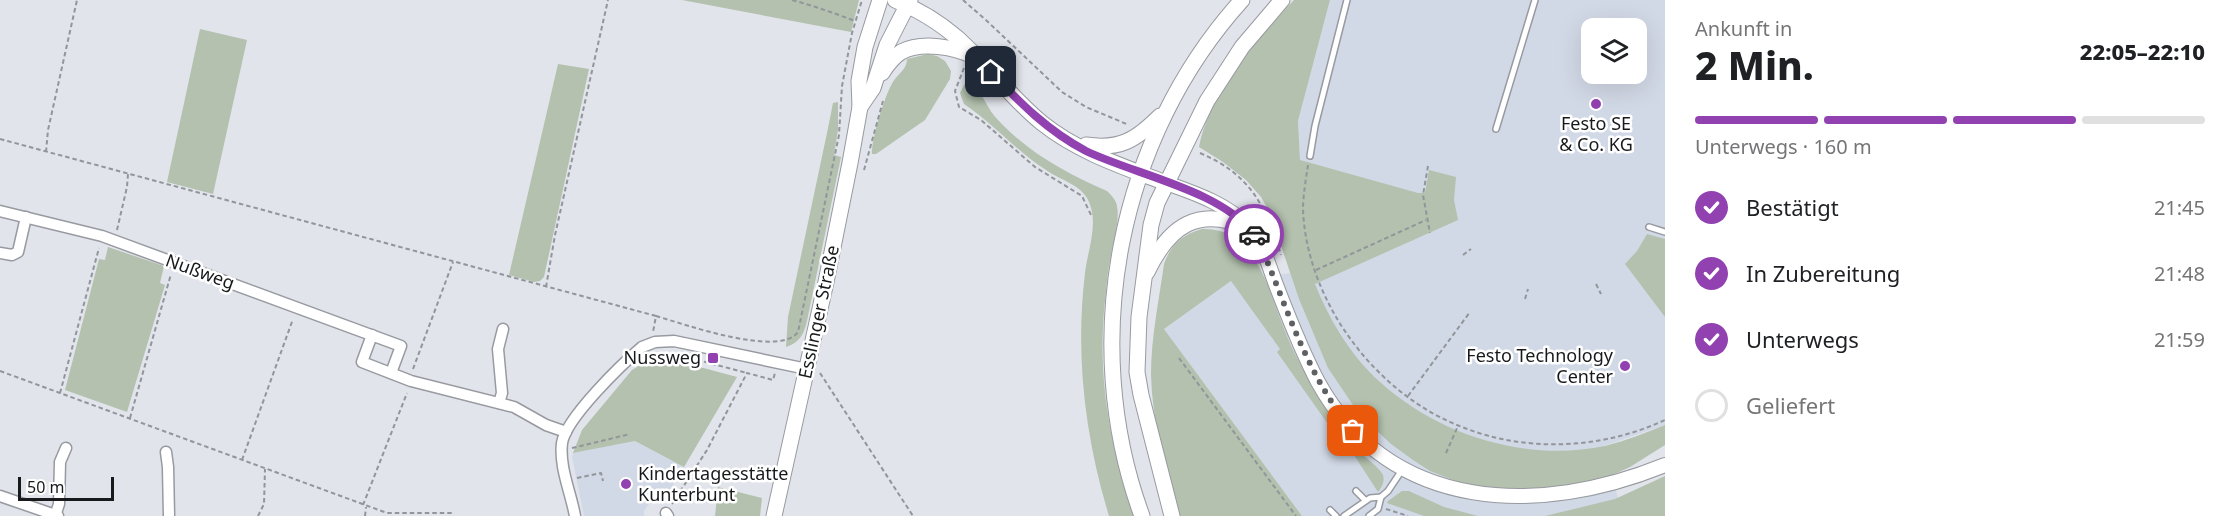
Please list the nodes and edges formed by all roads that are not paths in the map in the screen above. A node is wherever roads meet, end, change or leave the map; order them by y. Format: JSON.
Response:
{"nodes":[{"id":1,"x":880,"y":0,"type":"edge"},
{"id":2,"x":1242,"y":0,"type":"edge"},
{"id":3,"x":1282,"y":0,"type":"edge"},
{"id":4,"x":1347,"y":0,"type":"edge"},
{"id":5,"x":1534,"y":0,"type":"edge"},
{"id":6,"x":904,"y":2,"type":"edge"},
{"id":7,"x":975,"y":57,"type":"junction"},
{"id":8,"x":877,"y":79,"type":"junction"},
{"id":9,"x":1169,"y":106,"type":"junction"},
{"id":10,"x":860,"y":107,"type":"junction"},
{"id":11,"x":1496,"y":129,"type":"dead end"},
{"id":12,"x":1068,"y":141,"type":"junction"},
{"id":13,"x":1310,"y":156,"type":"road end"},
{"id":14,"x":1141,"y":173,"type":"junction"},
{"id":15,"x":1167,"y":183,"type":"junction"},
{"id":16,"x":0,"y":211,"type":"edge"},
{"id":17,"x":26,"y":217,"type":"junction"},
{"id":18,"x":1649,"y":227,"type":"dead end"},
{"id":19,"x":1250,"y":228,"type":"junction"},
{"id":20,"x":1665,"y":232,"type":"edge"},
{"id":21,"x":0,"y":253,"type":"edge"},
{"id":22,"x":1143,"y":283,"type":"junction"},
{"id":23,"x":503,"y":329,"type":"dead end"},
{"id":24,"x":372,"y":335,"type":"junction"},
{"id":25,"x":813,"y":371,"type":"junction"},
{"id":26,"x":391,"y":373,"type":"junction"},
{"id":27,"x":499,"y":403,"type":"junction"},
{"id":28,"x":566,"y":432,"type":"junction"},
{"id":29,"x":66,"y":448,"type":"dead end"},
{"id":30,"x":165,"y":452,"type":"dead end"},
{"id":31,"x":1665,"y":465,"type":"edge"},
{"id":32,"x":1400,"y":473,"type":"junction"},
{"id":33,"x":1356,"y":491,"type":"dead end"},
{"id":34,"x":0,"y":496,"type":"edge"},
{"id":35,"x":1381,"y":497,"type":"junction"},
{"id":36,"x":1365,"y":500,"type":"junction"},
{"id":37,"x":1479,"y":506,"type":"dead end"},
{"id":38,"x":1563,"y":506,"type":"dead end"},
{"id":39,"x":1330,"y":510,"type":"dead end"},
{"id":40,"x":56,"y":516,"type":"edge"},
{"id":41,"x":169,"y":516,"type":"edge"},
{"id":42,"x":575,"y":516,"type":"edge"},
{"id":43,"x":774,"y":516,"type":"edge"},
{"id":44,"x":1142,"y":516,"type":"edge"},
{"id":45,"x":1172,"y":516,"type":"edge"},
{"id":46,"x":1336,"y":516,"type":"edge"},
{"id":47,"x":1344,"y":516,"type":"edge"},
{"id":48,"x":1369,"y":516,"type":"edge"}],
"edges":[{"from":1,"to":10,"type":"main road","name":"Esslinger Straße"},
{"from":2,"to":9,"type":"main road"},
{"from":3,"to":15,"type":"main road"},
{"from":4,"to":13,"type":"lane"},
{"from":5,"to":11,"type":"lane"},
{"from":6,"to":7,"type":"main road"},
{"from":6,"to":8,"type":"main road","name":"Esslinger Straße"},
{"from":7,"to":8,"type":"main road"},
{"from":7,"to":12,"type":"main road"},
{"from":8,"to":10,"type":"main road","name":"Esslinger Straße"},
{"from":9,"to":12,"type":"main road"},
{"from":9,"to":14,"type":"main road"},
{"from":10,"to":25,"type":"main road","name":"Esslinger Straße"},
{"from":12,"to":14,"type":"main road"},
{"from":14,"to":15,"type":"main road"},
{"from":14,"to":44,"type":"main road"},
{"from":15,"to":19,"type":"street"},
{"from":15,"to":22,"type":"main road"},
{"from":16,"to":17,"type":"street","name":"Nußweg"},
{"from":17,"to":21,"type":"street"},
{"from":17,"to":24,"type":"street","name":"Nußweg"},
{"from":18,"to":20,"type":"lane"},
{"from":19,"to":22,"type":"main road"},
{"from":19,"to":32,"type":"street"},
{"from":22,"to":45,"type":"main road"},
{"from":23,"to":27,"type":"street"},
{"from":24,"to":26,"type":"street","name":"Nußweg"},
{"from":24,"to":26,"type":"street"},
{"from":25,"to":28,"type":"street"},
{"from":25,"to":43,"type":"main road","name":"Esslinger Straße"},
{"from":26,"to":27,"type":"street"},
{"from":27,"to":28,"type":"street"},
{"from":28,"to":42,"type":"street"},
{"from":29,"to":40,"type":"street"},
{"from":30,"to":41,"type":"street"},
{"from":31,"to":38,"type":"street"},
{"from":32,"to":35,"type":"lane"},
{"from":32,"to":37,"type":"street"},
{"from":33,"to":36,"type":"lane"},
{"from":34,"to":40,"type":"street"},
{"from":35,"to":36,"type":"lane"},
{"from":35,"to":48,"type":"lane"},
{"from":36,"to":47,"type":"lane"},
{"from":39,"to":46,"type":"lane"}]}
